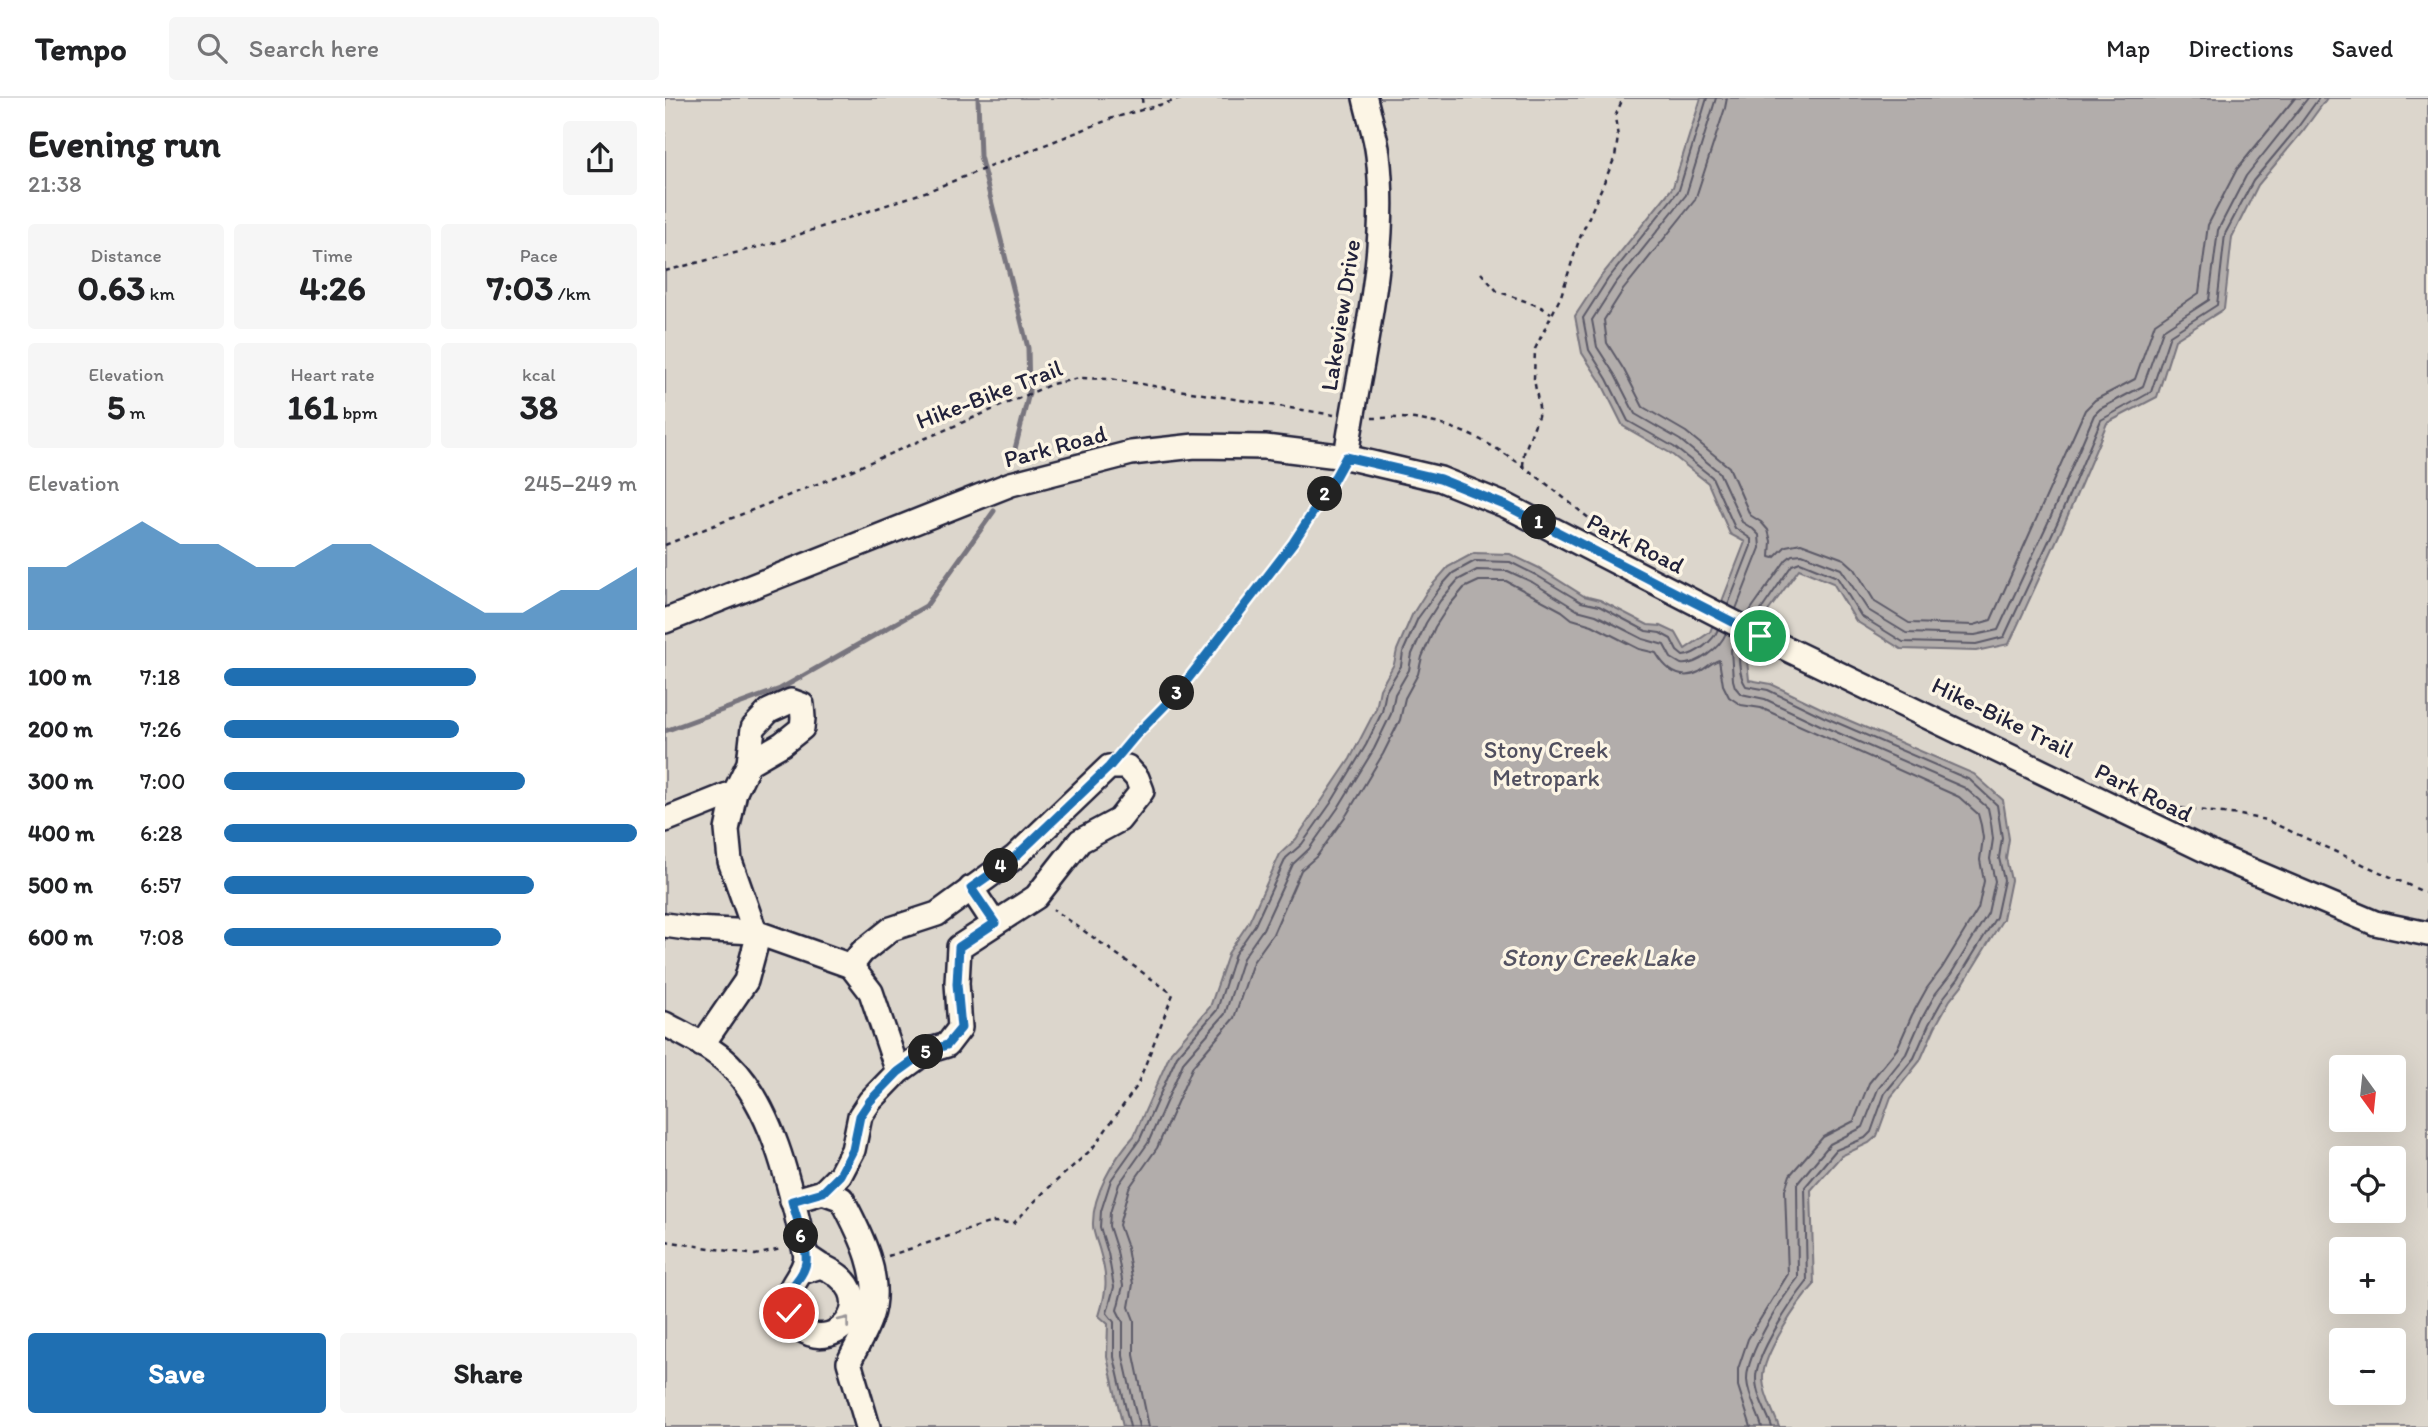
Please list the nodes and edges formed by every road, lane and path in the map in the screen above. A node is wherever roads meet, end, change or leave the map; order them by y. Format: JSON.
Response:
{"nodes":[{"id":1,"x":1142,"y":98,"type":"edge"},
{"id":2,"x":1184,"y":98,"type":"edge"},
{"id":3,"x":1365,"y":98,"type":"edge"},
{"id":4,"x":1623,"y":98,"type":"edge"},
{"id":5,"x":1143,"y":109,"type":"junction"},
{"id":6,"x":665,"y":271,"type":"edge"},
{"id":7,"x":1481,"y":273,"type":"dead end"},
{"id":8,"x":1552,"y":313,"type":"junction"},
{"id":9,"x":1343,"y":416,"type":"dead end"},
{"id":10,"x":1360,"y":417,"type":"dead end"},
{"id":11,"x":1346,"y":457,"type":"junction"},
{"id":12,"x":1523,"y":466,"type":"junction"},
{"id":13,"x":1618,"y":540,"type":"dead end"},
{"id":14,"x":665,"y":545,"type":"edge"},
{"id":15,"x":665,"y":621,"type":"edge"},
{"id":16,"x":749,"y":763,"type":"dead end"},
{"id":17,"x":1109,"y":767,"type":"junction"},
{"id":18,"x":735,"y":792,"type":"junction"},
{"id":19,"x":2151,"y":805,"type":"dead end"},
{"id":20,"x":666,"y":820,"type":"edge"},
{"id":21,"x":971,"y":888,"type":"junction"},
{"id":22,"x":2428,"y":894,"type":"edge"},
{"id":23,"x":1036,"y":897,"type":"junction"},
{"id":24,"x":995,"y":923,"type":"junction"},
{"id":25,"x":665,"y":925,"type":"edge"},
{"id":26,"x":755,"y":932,"type":"junction"},
{"id":27,"x":2428,"y":934,"type":"edge"},
{"id":28,"x":851,"y":965,"type":"junction"},
{"id":29,"x":665,"y":1024,"type":"edge"},
{"id":30,"x":702,"y":1045,"type":"junction"},
{"id":31,"x":898,"y":1072,"type":"junction"},
{"id":32,"x":833,"y":1195,"type":"junction"},
{"id":33,"x":792,"y":1201,"type":"junction"},
{"id":34,"x":665,"y":1241,"type":"edge"},
{"id":35,"x":781,"y":1249,"type":"dead end"},
{"id":36,"x":810,"y":1265,"type":"dead end"},
{"id":37,"x":869,"y":1265,"type":"junction"},
{"id":38,"x":867,"y":1427,"type":"edge"}],
"edges":[{"from":1,"to":5,"type":"path"},
{"from":2,"to":5,"type":"path"},
{"from":3,"to":11,"type":"street","name":"Lakeview Drive"},
{"from":4,"to":8,"type":"path"},
{"from":5,"to":6,"type":"path"},
{"from":7,"to":8,"type":"path"},
{"from":8,"to":12,"type":"path"},
{"from":9,"to":14,"type":"path","name":"Hike-Bike Trail"},
{"from":10,"to":12,"type":"path"},
{"from":11,"to":15,"type":"street","name":"Park Road"},
{"from":11,"to":17,"type":"path"},
{"from":11,"to":27,"type":"street","name":"Park Road"},
{"from":12,"to":13,"type":"path"},
{"from":16,"to":18,"type":"street"},
{"from":17,"to":21,"type":"street"},
{"from":17,"to":23,"type":"street"},
{"from":18,"to":20,"type":"street"},
{"from":18,"to":26,"type":"street"},
{"from":19,"to":22,"type":"path"},
{"from":21,"to":24,"type":"street"},
{"from":21,"to":28,"type":"street"},
{"from":23,"to":24,"type":"street"},
{"from":23,"to":37,"type":"path"},
{"from":24,"to":31,"type":"street"},
{"from":25,"to":26,"type":"street"},
{"from":26,"to":28,"type":"street"},
{"from":26,"to":30,"type":"street"},
{"from":28,"to":31,"type":"street"},
{"from":29,"to":30,"type":"street"},
{"from":30,"to":33,"type":"street"},
{"from":31,"to":32,"type":"street"},
{"from":32,"to":33,"type":"street"},
{"from":32,"to":37,"type":"street"},
{"from":33,"to":36,"type":"street"},
{"from":34,"to":35,"type":"path"},
{"from":37,"to":38,"type":"street"}]}
